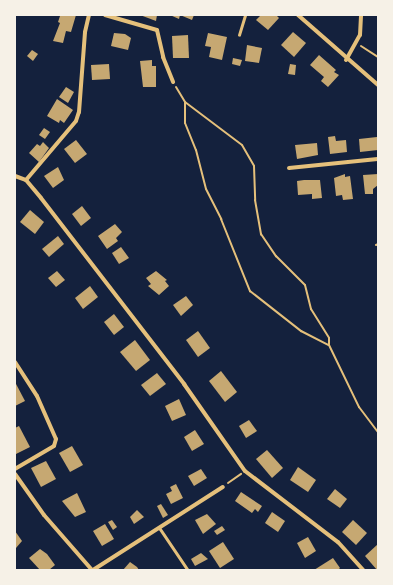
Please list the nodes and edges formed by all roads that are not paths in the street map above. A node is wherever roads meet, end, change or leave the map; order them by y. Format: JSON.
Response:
{"nodes":[{"id":1,"x":89,"y":15,"type":"edge"},
{"id":2,"x":105,"y":15,"type":"edge"},
{"id":3,"x":245,"y":15,"type":"edge"},
{"id":4,"x":298,"y":15,"type":"edge"},
{"id":5,"x":361,"y":15,"type":"edge"},
{"id":6,"x":239,"y":35,"type":"dead end"},
{"id":7,"x":346,"y":60,"type":"junction"},
{"id":8,"x":173,"y":82,"type":"road end"},
{"id":9,"x":378,"y":86,"type":"edge"},
{"id":10,"x":378,"y":159,"type":"edge"},
{"id":11,"x":289,"y":168,"type":"dead end"},
{"id":12,"x":15,"y":176,"type":"edge"},
{"id":13,"x":26,"y":180,"type":"junction"},
{"id":14,"x":15,"y":362,"type":"edge"},
{"id":15,"x":17,"y":368,"type":"edge"},
{"id":16,"x":15,"y":469,"type":"edge"},
{"id":17,"x":15,"y":474,"type":"edge"},
{"id":18,"x":223,"y":487,"type":"road end"},
{"id":19,"x":158,"y":527,"type":"junction"},
{"id":20,"x":92,"y":570,"type":"edge"},
{"id":21,"x":188,"y":570,"type":"edge"},
{"id":22,"x":363,"y":570,"type":"edge"}],
"edges":[{"from":1,"to":13,"type":"street"},
{"from":2,"to":8,"type":"street"},
{"from":3,"to":6,"type":"lane"},
{"from":4,"to":7,"type":"street"},
{"from":5,"to":7,"type":"street"},
{"from":7,"to":9,"type":"street"},
{"from":10,"to":11,"type":"street"},
{"from":12,"to":13,"type":"street"},
{"from":13,"to":22,"type":"street"},
{"from":14,"to":15,"type":"street"},
{"from":15,"to":16,"type":"street"},
{"from":17,"to":20,"type":"street"},
{"from":18,"to":19,"type":"street"},
{"from":19,"to":20,"type":"street"},
{"from":19,"to":21,"type":"lane"}]}
